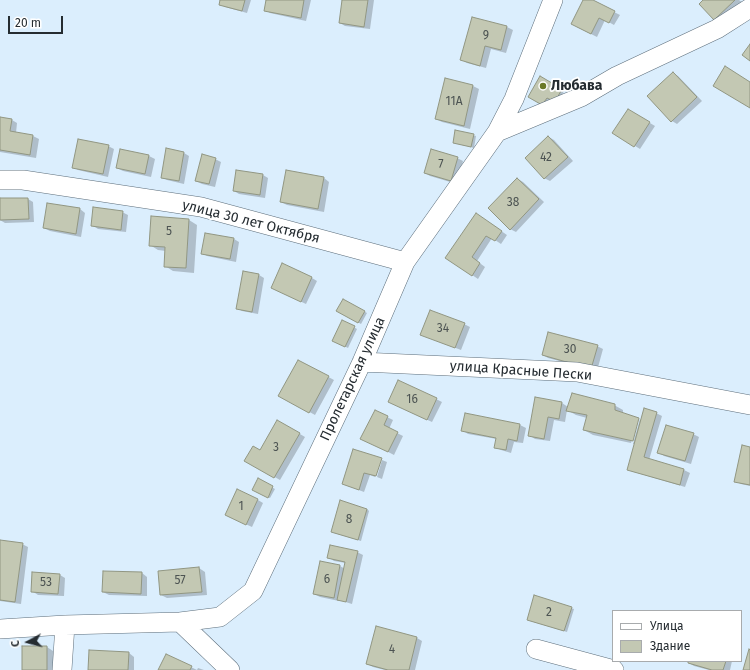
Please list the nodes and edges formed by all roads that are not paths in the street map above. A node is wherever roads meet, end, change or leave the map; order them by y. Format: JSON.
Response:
{"nodes":[{"id":1,"x":553,"y":0,"type":"edge"},
{"id":2,"x":750,"y":8,"type":"edge"},
{"id":3,"x":497,"y":132,"type":"junction"},
{"id":4,"x":0,"y":180,"type":"edge"},
{"id":5,"x":405,"y":262,"type":"junction"},
{"id":6,"x":362,"y":362,"type":"junction"},
{"id":7,"x":750,"y":405,"type":"edge"},
{"id":8,"x":180,"y":622,"type":"junction"},
{"id":9,"x":65,"y":625,"type":"junction"},
{"id":10,"x":0,"y":629,"type":"edge"},
{"id":11,"x":536,"y":649,"type":"dead end"},
{"id":12,"x":62,"y":670,"type":"edge"},
{"id":13,"x":230,"y":670,"type":"edge"},
{"id":14,"x":614,"y":670,"type":"edge"}],
"edges":[{"from":1,"to":3,"type":"street","name":"Пролетарская улица"},
{"from":2,"to":3,"type":"street"},
{"from":3,"to":5,"type":"street","name":"Пролетарская улица"},
{"from":4,"to":5,"type":"street","name":"улица 30 лет Октября"},
{"from":5,"to":6,"type":"street","name":"Пролетарская улица"},
{"from":6,"to":7,"type":"street","name":"улица Красные Пески"},
{"from":6,"to":8,"type":"street","name":"Пролетарская улица"},
{"from":8,"to":9,"type":"street","name":"Пролетарская улица"},
{"from":8,"to":13,"type":"street"},
{"from":9,"to":10,"type":"street","name":"Пролетарская улица"},
{"from":9,"to":12,"type":"street"},
{"from":11,"to":14,"type":"street"}]}
